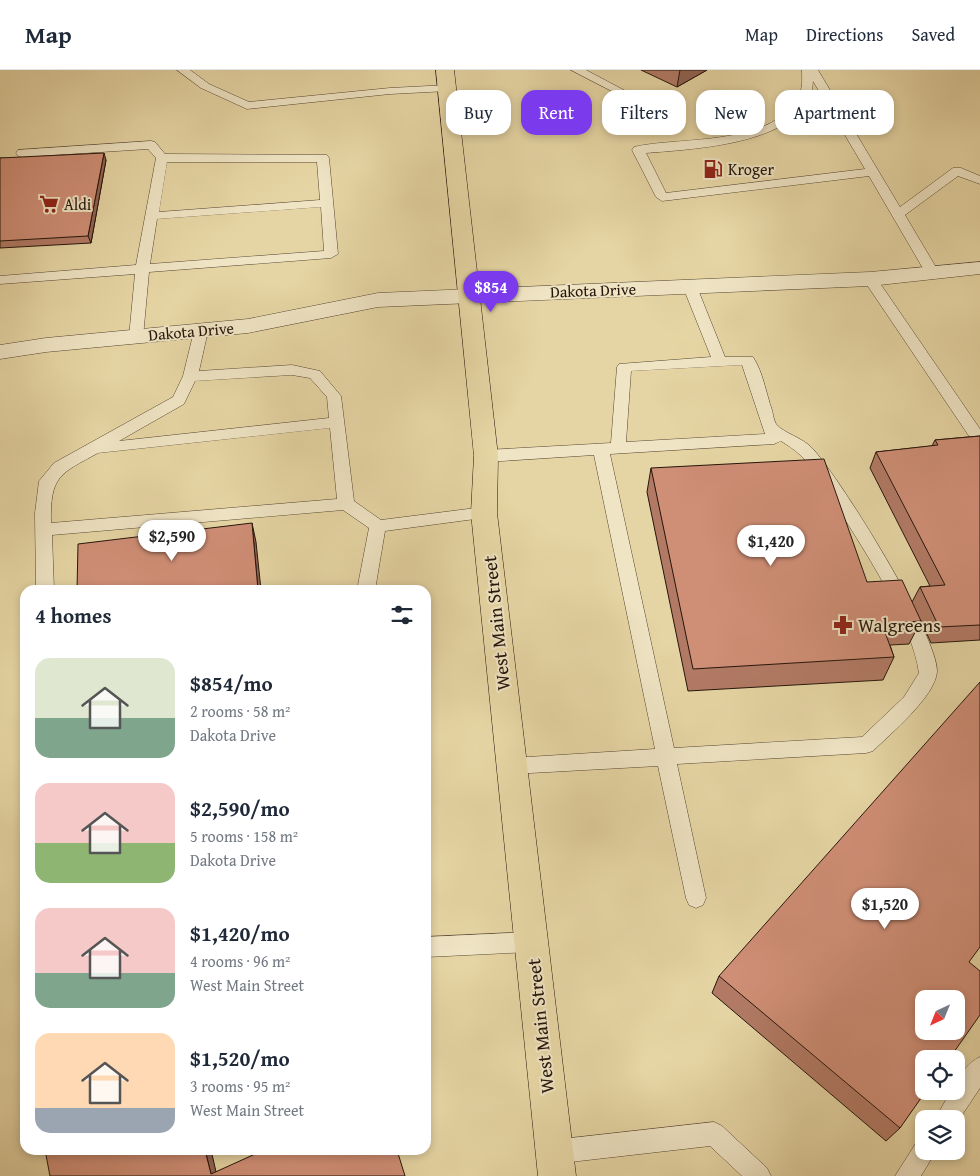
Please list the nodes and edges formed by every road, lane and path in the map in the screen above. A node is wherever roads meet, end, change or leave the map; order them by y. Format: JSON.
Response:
{"nodes":[{"id":1,"x":183,"y":70,"type":"edge"},
{"id":2,"x":577,"y":70,"type":"edge"},
{"id":3,"x":810,"y":70,"type":"edge"},
{"id":4,"x":446,"y":79,"type":"edge"},
{"id":5,"x":617,"y":90,"type":"edge"},
{"id":6,"x":22,"y":153,"type":"dead end"},
{"id":7,"x":162,"y":158,"type":"junction"},
{"id":8,"x":873,"y":172,"type":"junction"},
{"id":9,"x":980,"y":180,"type":"edge"},
{"id":10,"x":326,"y":202,"type":"junction"},
{"id":11,"x":897,"y":215,"type":"junction"},
{"id":12,"x":152,"y":216,"type":"junction"},
{"id":13,"x":980,"y":268,"type":"edge"},
{"id":14,"x":142,"y":270,"type":"junction"},
{"id":15,"x":933,"y":274,"type":"junction"},
{"id":16,"x":0,"y":280,"type":"edge"},
{"id":17,"x":870,"y":280,"type":"junction"},
{"id":18,"x":690,"y":287,"type":"junction"},
{"id":19,"x":470,"y":295,"type":"junction"},
{"id":20,"x":201,"y":330,"type":"junction"},
{"id":21,"x":136,"y":337,"type":"junction"},
{"id":22,"x":0,"y":352,"type":"edge"},
{"id":23,"x":720,"y":362,"type":"junction"},
{"id":24,"x":190,"y":376,"type":"junction"},
{"id":25,"x":337,"y":422,"type":"junction"},
{"id":26,"x":771,"y":428,"type":"junction"},
{"id":27,"x":980,"y":441,"type":"edge"},
{"id":28,"x":93,"y":449,"type":"junction"},
{"id":29,"x":610,"y":449,"type":"junction"},
{"id":30,"x":486,"y":456,"type":"junction"},
{"id":31,"x":346,"y":504,"type":"junction"},
{"id":32,"x":484,"y":513,"type":"junction"},
{"id":33,"x":378,"y":526,"type":"junction"},
{"id":34,"x":43,"y":530,"type":"junction"},
{"id":35,"x":45,"y":585,"type":"edge"},
{"id":36,"x":367,"y":585,"type":"edge"},
{"id":37,"x":666,"y":756,"type":"junction"},
{"id":38,"x":512,"y":766,"type":"junction"},
{"id":39,"x":696,"y":898,"type":"dead end"},
{"id":40,"x":530,"y":942,"type":"junction"},
{"id":41,"x":431,"y":947,"type":"edge"},
{"id":42,"x":980,"y":1068,"type":"edge"},
{"id":43,"x":952,"y":1110,"type":"edge"},
{"id":44,"x":918,"y":1160,"type":"edge"},
{"id":45,"x":555,"y":1164,"type":"edge"},
{"id":46,"x":759,"y":1176,"type":"edge"},
{"id":47,"x":907,"y":1176,"type":"edge"}],
"edges":[{"from":1,"to":4,"type":"lane"},
{"from":2,"to":5,"type":"lane"},
{"from":3,"to":8,"type":"lane"},
{"from":3,"to":8,"type":"lane"},
{"from":4,"to":19,"type":"main road","name":"West Main Street"},
{"from":6,"to":7,"type":"lane"},
{"from":7,"to":10,"type":"lane"},
{"from":7,"to":12,"type":"lane"},
{"from":8,"to":11,"type":"lane"},
{"from":9,"to":11,"type":"lane"},
{"from":10,"to":12,"type":"lane"},
{"from":10,"to":14,"type":"lane"},
{"from":11,"to":15,"type":"lane"},
{"from":12,"to":14,"type":"lane"},
{"from":13,"to":15,"type":"street","name":"Dakota Drive"},
{"from":14,"to":16,"type":"lane"},
{"from":14,"to":21,"type":"lane"},
{"from":15,"to":17,"type":"street","name":"Dakota Drive"},
{"from":17,"to":18,"type":"street","name":"Dakota Drive"},
{"from":17,"to":27,"type":"lane"},
{"from":18,"to":19,"type":"street","name":"Dakota Drive"},
{"from":18,"to":23,"type":"lane"},
{"from":19,"to":20,"type":"street","name":"Dakota Drive"},
{"from":19,"to":30,"type":"main road","name":"West Main Street"},
{"from":20,"to":21,"type":"street","name":"Dakota Drive"},
{"from":20,"to":24,"type":"lane"},
{"from":21,"to":22,"type":"street","name":"Dakota Drive"},
{"from":23,"to":26,"type":"lane"},
{"from":23,"to":29,"type":"lane"},
{"from":24,"to":25,"type":"lane"},
{"from":24,"to":28,"type":"lane"},
{"from":25,"to":28,"type":"lane"},
{"from":25,"to":31,"type":"lane"},
{"from":26,"to":29,"type":"lane"},
{"from":26,"to":37,"type":"lane"},
{"from":28,"to":34,"type":"lane"},
{"from":29,"to":30,"type":"lane"},
{"from":29,"to":37,"type":"lane"},
{"from":30,"to":32,"type":"main road","name":"West Main Street"},
{"from":31,"to":33,"type":"lane"},
{"from":31,"to":34,"type":"lane"},
{"from":32,"to":33,"type":"lane"},
{"from":32,"to":38,"type":"main road","name":"West Main Street"},
{"from":33,"to":36,"type":"lane"},
{"from":34,"to":35,"type":"lane"},
{"from":37,"to":38,"type":"lane"},
{"from":37,"to":39,"type":"lane"},
{"from":38,"to":40,"type":"main road","name":"West Main Street"},
{"from":40,"to":41,"type":"lane"},
{"from":40,"to":45,"type":"main road","name":"West Main Street"},
{"from":42,"to":43,"type":"lane"},
{"from":44,"to":47,"type":"lane"},
{"from":45,"to":46,"type":"lane"}]}
